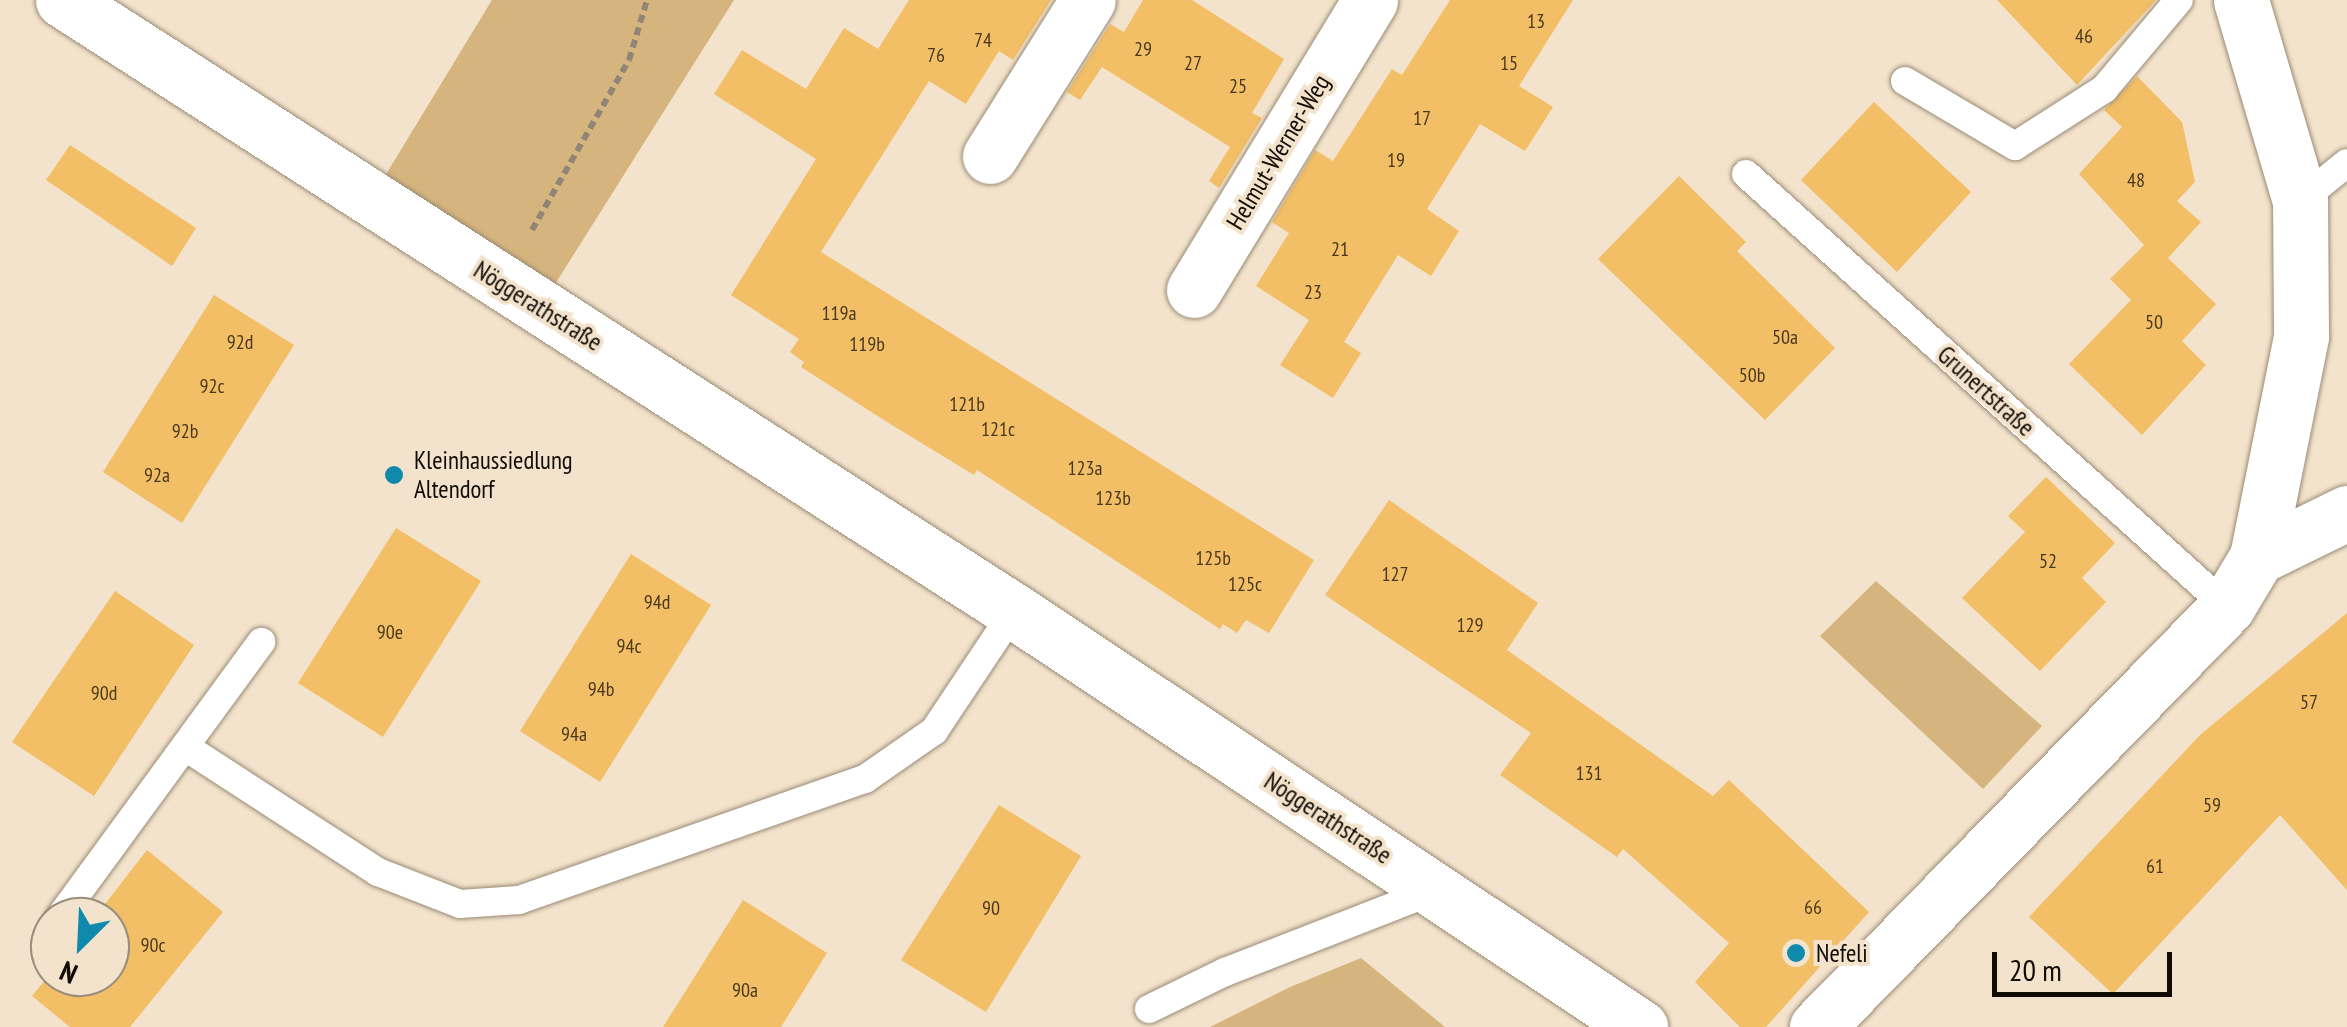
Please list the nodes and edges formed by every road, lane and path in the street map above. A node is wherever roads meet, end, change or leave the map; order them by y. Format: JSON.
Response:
{"nodes":[{"id":1,"x":63,"y":0,"type":"edge"},
{"id":2,"x":647,"y":0,"type":"edge"},
{"id":3,"x":1088,"y":0,"type":"edge"},
{"id":4,"x":2179,"y":0,"type":"edge"},
{"id":5,"x":2240,"y":0,"type":"edge"},
{"id":6,"x":1358,"y":4,"type":"edge"},
{"id":7,"x":1905,"y":81,"type":"dead end"},
{"id":8,"x":990,"y":156,"type":"dead end"},
{"id":9,"x":2347,"y":162,"type":"edge"},
{"id":10,"x":1746,"y":174,"type":"dead end"},
{"id":11,"x":2300,"y":201,"type":"junction"},
{"id":12,"x":502,"y":282,"type":"junction"},
{"id":13,"x":1194,"y":290,"type":"dead end"},
{"id":14,"x":2347,"y":514,"type":"edge"},
{"id":15,"x":2258,"y":557,"type":"junction"},
{"id":16,"x":2227,"y":607,"type":"junction"},
{"id":17,"x":1014,"y":610,"type":"junction"},
{"id":18,"x":261,"y":642,"type":"dead end"},
{"id":19,"x":187,"y":748,"type":"junction"},
{"id":20,"x":1437,"y":890,"type":"junction"},
{"id":21,"x":75,"y":897,"type":"edge"},
{"id":22,"x":1149,"y":1009,"type":"dead end"},
{"id":23,"x":1640,"y":1027,"type":"edge"},
{"id":24,"x":1817,"y":1027,"type":"edge"}],
"edges":[{"from":1,"to":12,"type":"street","name":"Nöggerathstraße"},
{"from":2,"to":12,"type":"path"},
{"from":3,"to":8,"type":"street"},
{"from":4,"to":7,"type":"lane"},
{"from":5,"to":11,"type":"street"},
{"from":6,"to":13,"type":"street","name":"Helmut-Werner-Weg"},
{"from":9,"to":11,"type":"lane"},
{"from":10,"to":16,"type":"lane","name":"Grunertstraße"},
{"from":11,"to":15,"type":"street"},
{"from":12,"to":17,"type":"street","name":"Nöggerathstraße"},
{"from":14,"to":15,"type":"street"},
{"from":15,"to":16,"type":"street"},
{"from":16,"to":24,"type":"street"},
{"from":17,"to":19,"type":"lane"},
{"from":17,"to":20,"type":"street","name":"Nöggerathstraße"},
{"from":18,"to":19,"type":"lane"},
{"from":19,"to":21,"type":"lane"},
{"from":20,"to":22,"type":"lane"},
{"from":20,"to":23,"type":"street","name":"Nöggerathstraße"}]}
